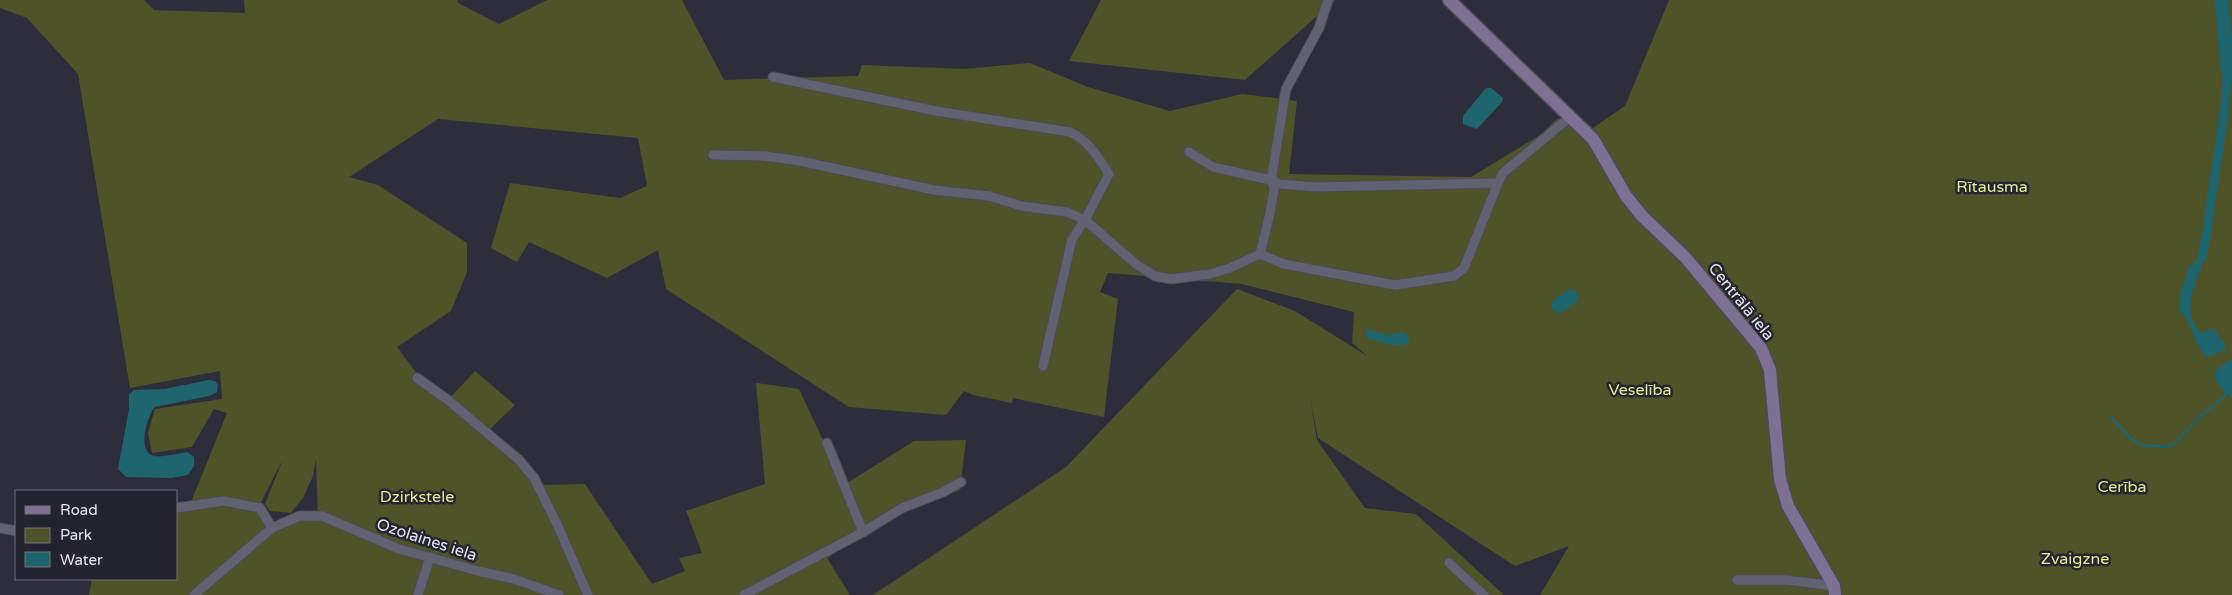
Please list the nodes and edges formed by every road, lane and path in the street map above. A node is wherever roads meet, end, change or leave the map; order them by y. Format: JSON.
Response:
{"nodes":[{"id":1,"x":1328,"y":0,"type":"edge"},
{"id":2,"x":1449,"y":0,"type":"edge"},
{"id":3,"x":772,"y":77,"type":"dead end"},
{"id":4,"x":1570,"y":117,"type":"junction"},
{"id":5,"x":1189,"y":152,"type":"dead end"},
{"id":6,"x":713,"y":155,"type":"dead end"},
{"id":7,"x":1273,"y":182,"type":"junction"},
{"id":8,"x":1498,"y":183,"type":"junction"},
{"id":9,"x":1085,"y":220,"type":"junction"},
{"id":10,"x":1260,"y":254,"type":"junction"},
{"id":11,"x":1043,"y":366,"type":"dead end"},
{"id":12,"x":418,"y":378,"type":"dead end"},
{"id":13,"x":827,"y":443,"type":"dead end"},
{"id":14,"x":961,"y":482,"type":"dead end"},
{"id":15,"x":178,"y":508,"type":"edge"},
{"id":16,"x":0,"y":528,"type":"edge"},
{"id":17,"x":272,"y":528,"type":"junction"},
{"id":18,"x":15,"y":531,"type":"edge"},
{"id":19,"x":863,"y":532,"type":"junction"},
{"id":20,"x":430,"y":558,"type":"junction"},
{"id":21,"x":1449,"y":563,"type":"dead end"},
{"id":22,"x":1737,"y":580,"type":"dead end"},
{"id":23,"x":1834,"y":591,"type":"edge"},
{"id":24,"x":194,"y":595,"type":"edge"},
{"id":25,"x":418,"y":595,"type":"edge"},
{"id":26,"x":559,"y":595,"type":"edge"},
{"id":27,"x":588,"y":595,"type":"edge"},
{"id":28,"x":744,"y":595,"type":"edge"},
{"id":29,"x":1484,"y":595,"type":"edge"}],
"edges":[{"from":1,"to":7,"type":"street"},
{"from":2,"to":4,"type":"street","name":"Centrālā iela"},
{"from":3,"to":9,"type":"street"},
{"from":4,"to":8,"type":"street"},
{"from":4,"to":23,"type":"street","name":"Centrālā iela"},
{"from":5,"to":7,"type":"street"},
{"from":6,"to":9,"type":"street"},
{"from":7,"to":8,"type":"street"},
{"from":7,"to":10,"type":"street"},
{"from":8,"to":10,"type":"street"},
{"from":9,"to":10,"type":"street"},
{"from":9,"to":11,"type":"street"},
{"from":12,"to":27,"type":"street"},
{"from":13,"to":19,"type":"street"},
{"from":14,"to":19,"type":"street"},
{"from":15,"to":17,"type":"street"},
{"from":16,"to":18,"type":"street"},
{"from":17,"to":20,"type":"street","name":"Ozolaines iela"},
{"from":17,"to":24,"type":"street","name":"Ozolaines iela"},
{"from":19,"to":28,"type":"street"},
{"from":20,"to":25,"type":"street"},
{"from":20,"to":26,"type":"street","name":"Ozolaines iela"},
{"from":21,"to":29,"type":"street"},
{"from":22,"to":23,"type":"street"}]}
